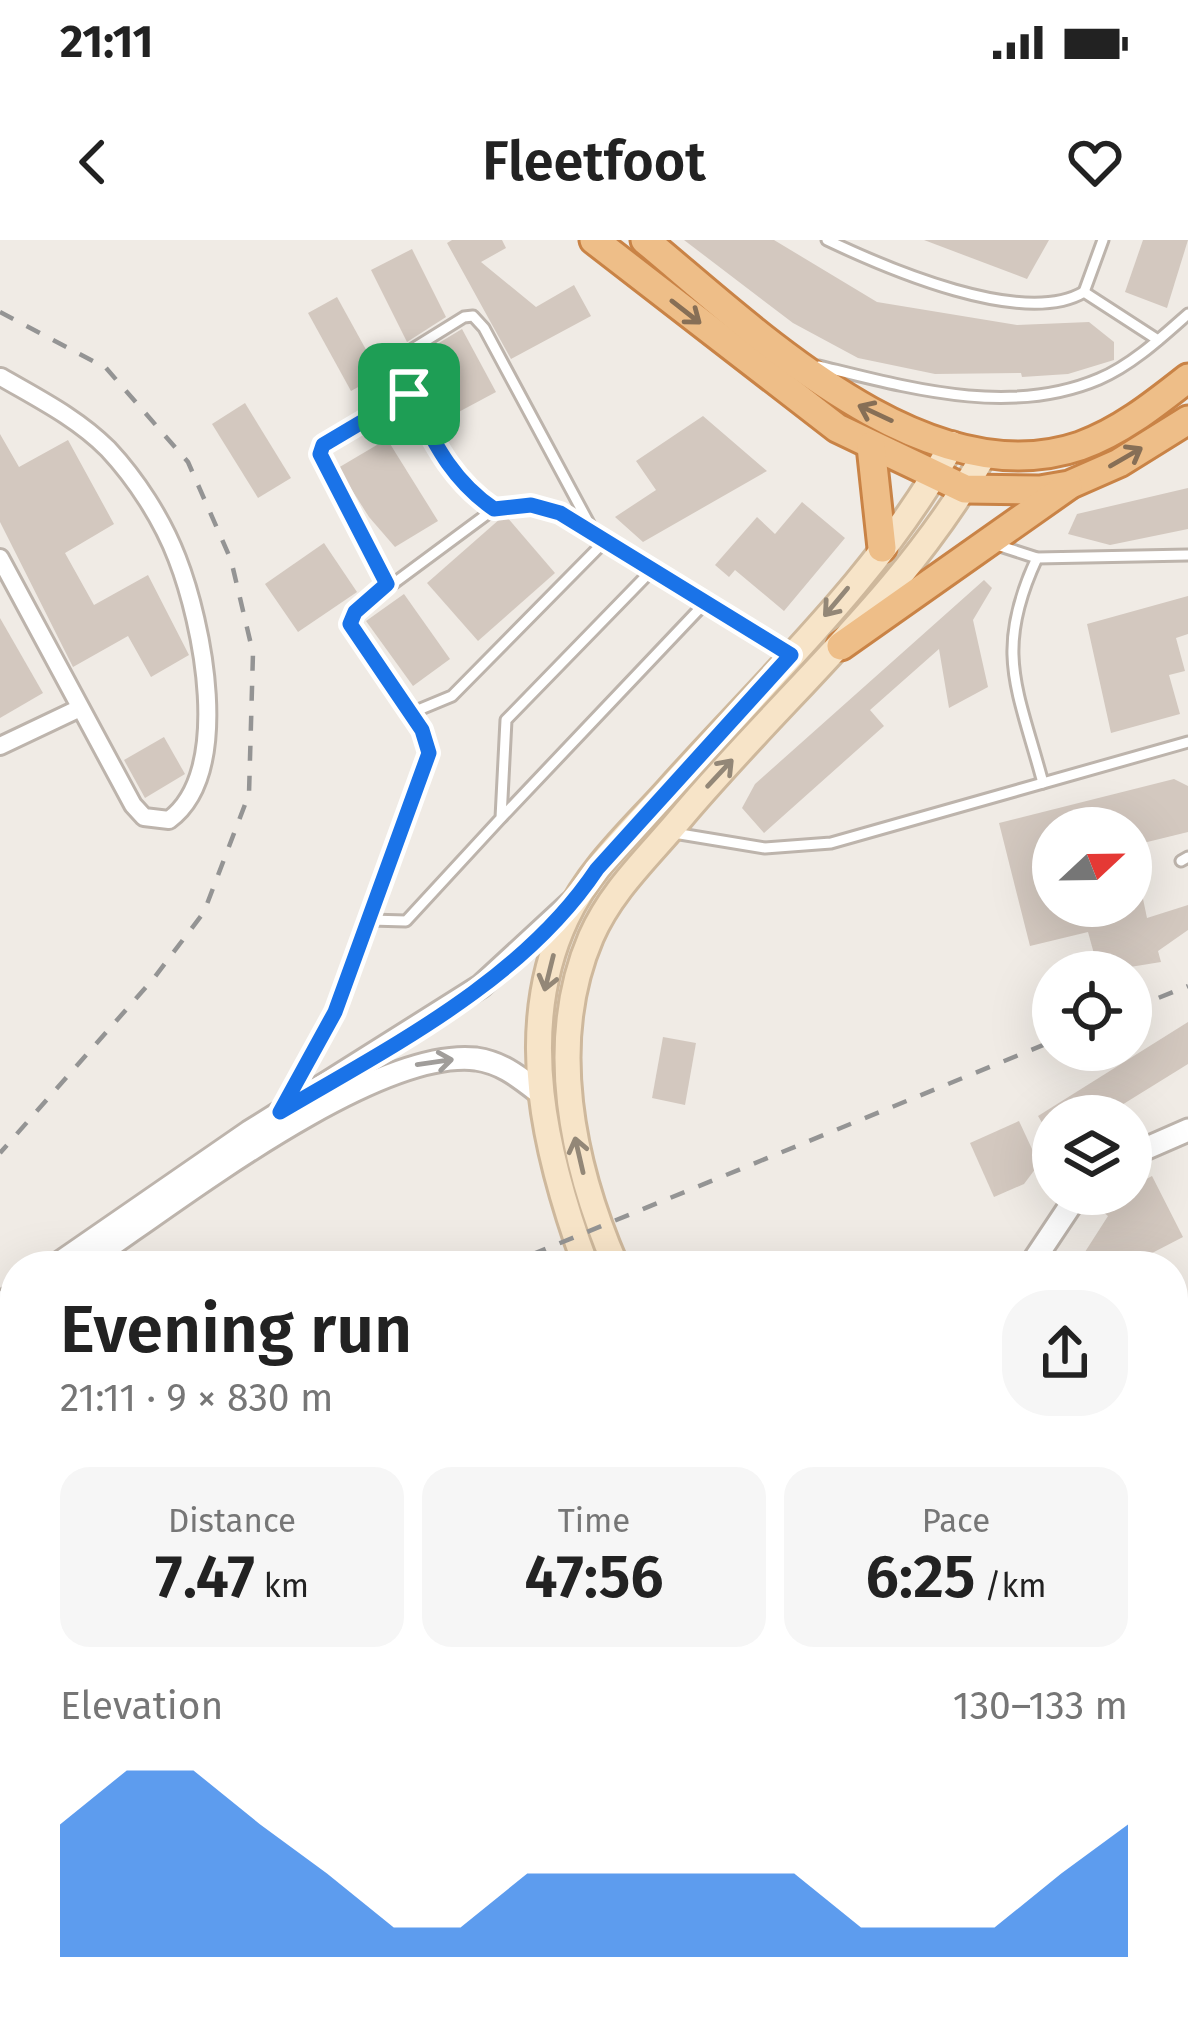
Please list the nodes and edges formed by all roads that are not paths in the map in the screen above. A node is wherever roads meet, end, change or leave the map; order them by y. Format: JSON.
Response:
{"nodes":[{"id":1,"x":594,"y":240,"type":"edge"},
{"id":2,"x":645,"y":240,"type":"edge"},
{"id":3,"x":826,"y":240,"type":"edge"},
{"id":4,"x":1103,"y":240,"type":"edge"},
{"id":5,"x":1084,"y":292,"type":"junction"},
{"id":6,"x":1188,"y":314,"type":"edge"},
{"id":7,"x":1158,"y":340,"type":"junction"},
{"id":8,"x":788,"y":359,"type":"junction"},
{"id":9,"x":1,"y":377,"type":"edge"},
{"id":10,"x":1188,"y":378,"type":"edge"},
{"id":11,"x":409,"y":394,"type":"junction"},
{"id":12,"x":1187,"y":423,"type":"edge"},
{"id":13,"x":952,"y":444,"type":"junction"},
{"id":14,"x":871,"y":446,"type":"junction"},
{"id":15,"x":984,"y":455,"type":"junction"},
{"id":16,"x":934,"y":477,"type":"junction"},
{"id":17,"x":1070,"y":485,"type":"junction"},
{"id":18,"x":965,"y":489,"type":"junction"},
{"id":19,"x":494,"y":509,"type":"junction"},
{"id":20,"x":593,"y":532,"type":"junction"},
{"id":21,"x":606,"y":540,"type":"junction"},
{"id":22,"x":992,"y":544,"type":"junction"},
{"id":23,"x":882,"y":548,"type":"junction"},
{"id":24,"x":1188,"y":555,"type":"edge"},
{"id":25,"x":1037,"y":557,"type":"junction"},
{"id":26,"x":0,"y":558,"type":"edge"},
{"id":27,"x":653,"y":569,"type":"junction"},
{"id":28,"x":387,"y":584,"type":"junction"},
{"id":29,"x":705,"y":603,"type":"junction"},
{"id":30,"x":842,"y":646,"type":"junction"},
{"id":31,"x":791,"y":655,"type":"junction"},
{"id":32,"x":78,"y":709,"type":"junction"},
{"id":33,"x":411,"y":713,"type":"junction"},
{"id":34,"x":1188,"y":742,"type":"edge"},
{"id":35,"x":0,"y":746,"type":"edge"},
{"id":36,"x":1043,"y":783,"type":"junction"},
{"id":37,"x":501,"y":818,"type":"junction"},
{"id":38,"x":669,"y":832,"type":"junction"},
{"id":39,"x":581,"y":893,"type":"junction"},
{"id":40,"x":370,"y":920,"type":"junction"},
{"id":41,"x":540,"y":1093,"type":"junction"},
{"id":42,"x":280,"y":1112,"type":"junction"},
{"id":43,"x":1188,"y":1130,"type":"edge"},
{"id":44,"x":1152,"y":1146,"type":"edge"},
{"id":45,"x":1064,"y":1215,"type":"edge"},
{"id":46,"x":78,"y":1251,"type":"edge"},
{"id":47,"x":103,"y":1251,"type":"edge"},
{"id":48,"x":581,"y":1251,"type":"edge"},
{"id":49,"x":611,"y":1251,"type":"edge"},
{"id":50,"x":1040,"y":1251,"type":"edge"}],
"edges":[{"from":1,"to":14,"type":"highway","one_way":true},
{"from":2,"to":8,"type":"highway"},
{"from":3,"to":5,"type":"lane"},
{"from":4,"to":5,"type":"lane"},
{"from":5,"to":7,"type":"lane"},
{"from":6,"to":7,"type":"lane"},
{"from":7,"to":8,"type":"lane"},
{"from":13,"to":8,"type":"highway","one_way":true},
{"from":9,"to":32,"type":"street"},
{"from":10,"to":15,"type":"highway"},
{"from":11,"to":19,"type":"lane"},
{"from":11,"to":20,"type":"lane"},
{"from":11,"to":28,"type":"lane"},
{"from":17,"to":12,"type":"highway","one_way":true},
{"from":13,"to":15,"type":"highway"},
{"from":13,"to":16,"type":"main road"},
{"from":14,"to":16,"type":"highway"},
{"from":14,"to":23,"type":"highway"},
{"from":15,"to":18,"type":"main road"},
{"from":16,"to":18,"type":"highway"},
{"from":16,"to":23,"type":"main road"},
{"from":17,"to":18,"type":"highway"},
{"from":17,"to":22,"type":"highway"},
{"from":18,"to":30,"type":"main road"},
{"from":19,"to":20,"type":"lane"},
{"from":19,"to":28,"type":"lane"},
{"from":20,"to":21,"type":"lane"},
{"from":21,"to":27,"type":"lane"},
{"from":21,"to":33,"type":"lane"},
{"from":22,"to":25,"type":"lane"},
{"from":22,"to":30,"type":"highway"},
{"from":23,"to":31,"type":"main road","one_way":true},
{"from":24,"to":25,"type":"lane"},
{"from":25,"to":36,"type":"lane"},
{"from":26,"to":32,"type":"street"},
{"from":27,"to":29,"type":"lane"},
{"from":27,"to":37,"type":"lane"},
{"from":28,"to":33,"type":"lane"},
{"from":29,"to":31,"type":"lane"},
{"from":29,"to":37,"type":"lane"},
{"from":38,"to":30,"type":"main road","one_way":true},
{"from":31,"to":39,"type":"main road"},
{"from":32,"to":35,"type":"street"},
{"from":33,"to":40,"type":"lane"},
{"from":34,"to":36,"type":"lane"},
{"from":36,"to":38,"type":"lane"},
{"from":37,"to":40,"type":"lane"},
{"from":49,"to":38,"type":"main road","one_way":true},
{"from":39,"to":41,"type":"main road","one_way":true},
{"from":39,"to":42,"type":"street"},
{"from":40,"to":42,"type":"lane"},
{"from":47,"to":41,"type":"street","one_way":true},
{"from":41,"to":48,"type":"main road"},
{"from":42,"to":46,"type":"street"},
{"from":43,"to":44,"type":"street"},
{"from":45,"to":50,"type":"street"}]}
